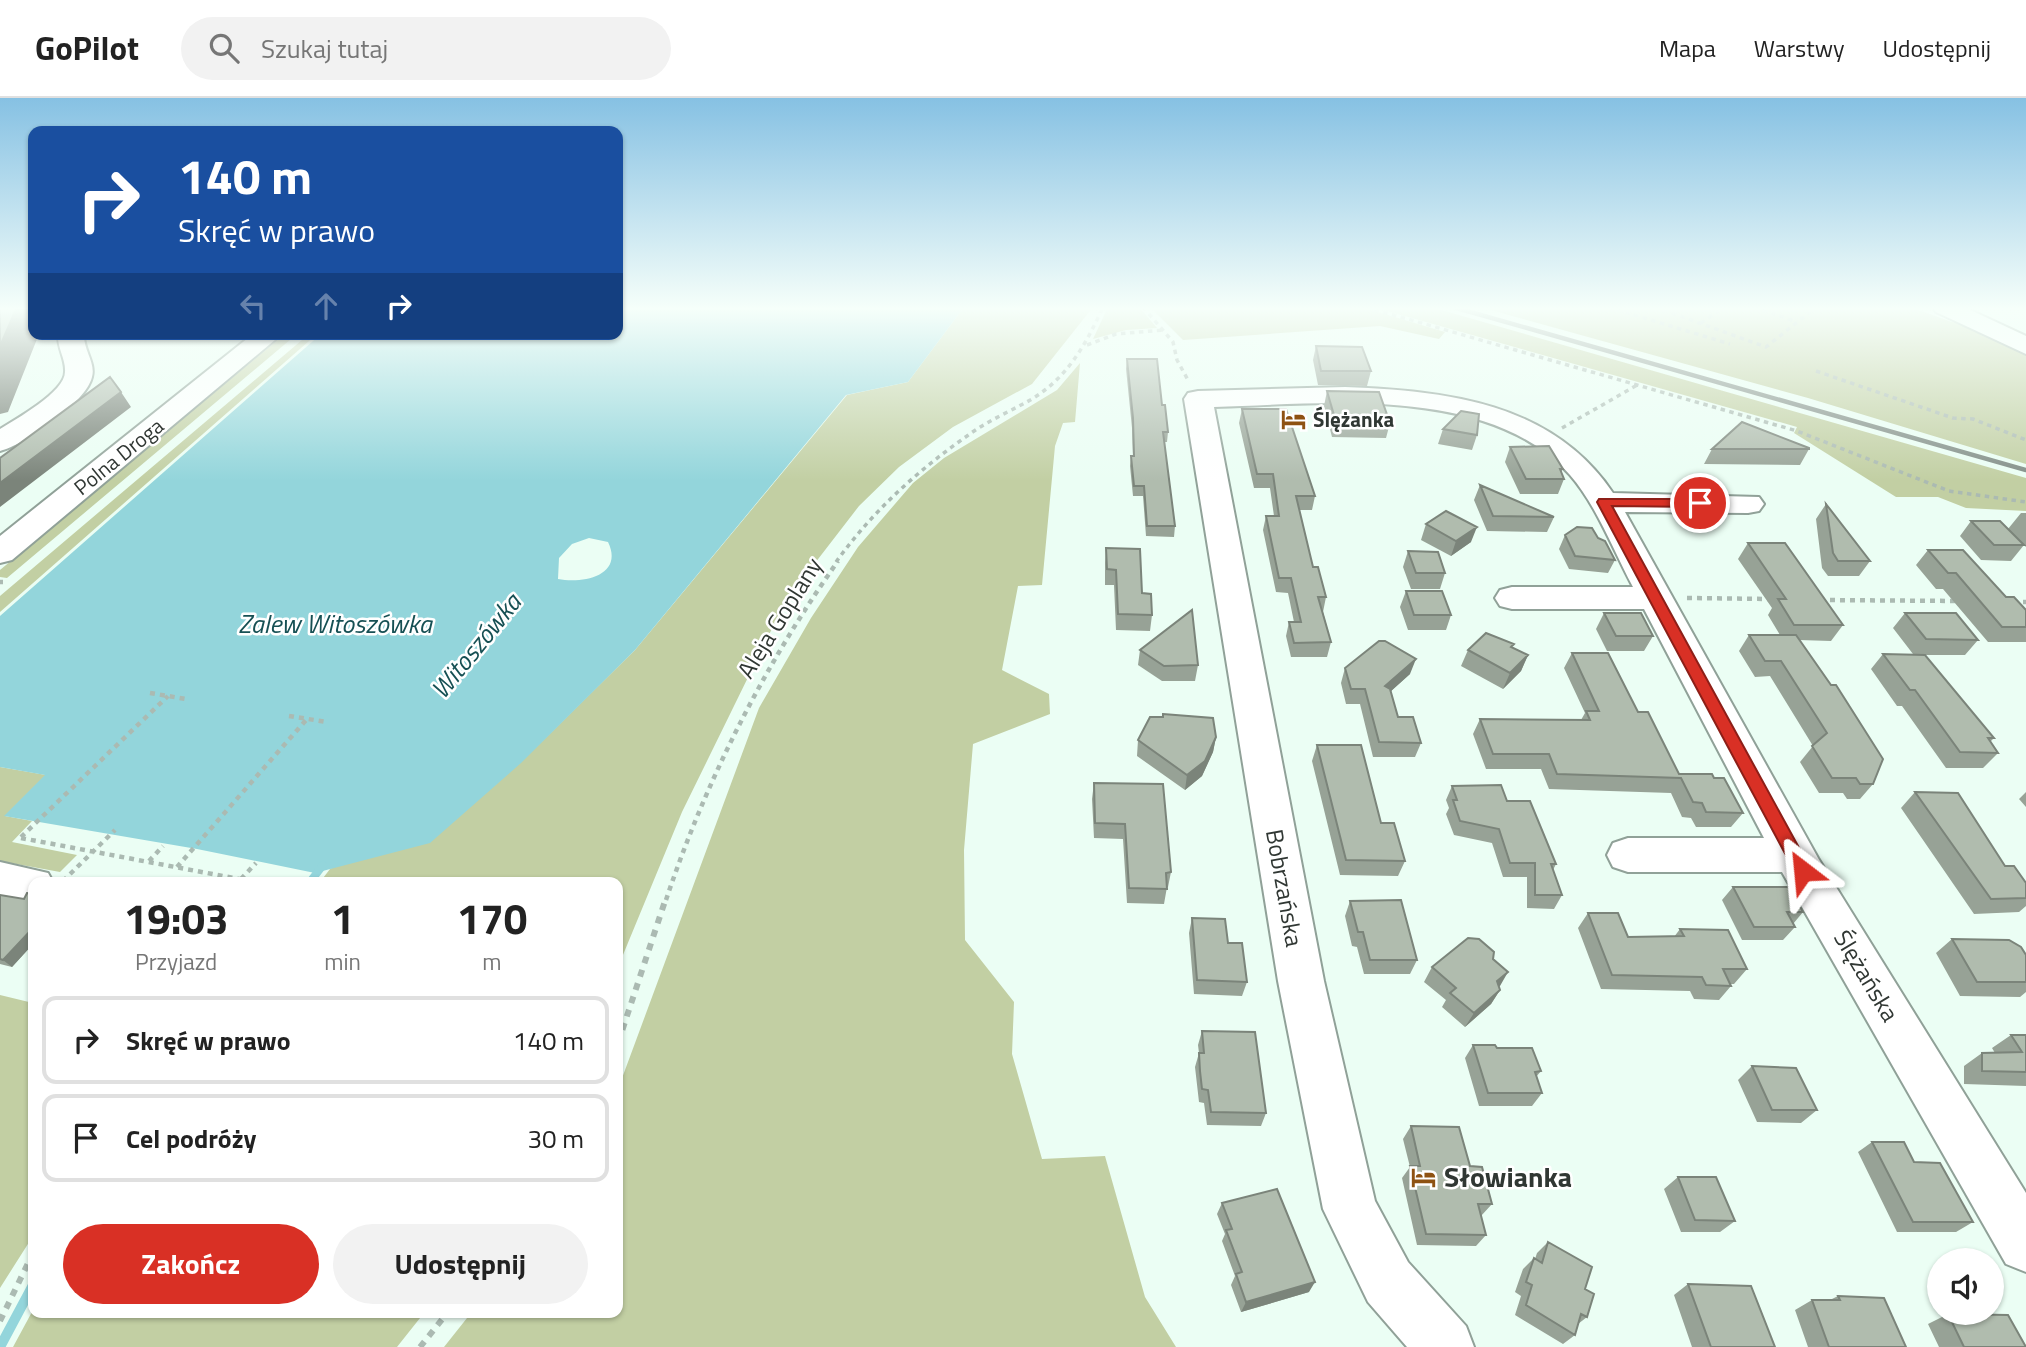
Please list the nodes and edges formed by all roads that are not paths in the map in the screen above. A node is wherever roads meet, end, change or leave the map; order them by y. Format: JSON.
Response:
{"nodes":[{"id":1,"x":78,"y":365,"type":"edge"},
{"id":2,"x":234,"y":365,"type":"edge"},
{"id":3,"x":1198,"y":399,"type":"joint"},
{"id":4,"x":0,"y":442,"type":"edge"},
{"id":5,"x":1604,"y":502,"type":"junction"},
{"id":6,"x":1748,"y":504,"type":"dead end"},
{"id":7,"x":1,"y":572,"type":"edge"},
{"id":8,"x":1513,"y":598,"type":"dead end"},
{"id":9,"x":1653,"y":598,"type":"junction"},
{"id":10,"x":1628,"y":855,"type":"dead end"},
{"id":11,"x":1794,"y":855,"type":"junction"},
{"id":12,"x":0,"y":880,"type":"edge"},
{"id":13,"x":28,"y":885,"type":"edge"},
{"id":14,"x":2026,"y":1244,"type":"edge"},
{"id":15,"x":1445,"y":1347,"type":"edge"}],
"edges":[{"from":1,"to":4,"type":"street"},
{"from":2,"to":7,"type":"street","name":"Polna Droga"},
{"from":3,"to":5,"type":"street","name":"Ślężańska"},
{"from":3,"to":15,"type":"street","name":"Bobrzańska"},
{"from":5,"to":6,"type":"street"},
{"from":5,"to":9,"type":"street","name":"Ślężańska"},
{"from":8,"to":9,"type":"street"},
{"from":9,"to":11,"type":"street","name":"Ślężańska"},
{"from":10,"to":11,"type":"street"},
{"from":11,"to":14,"type":"street","name":"Ślężańska"},
{"from":12,"to":13,"type":"street"}]}
